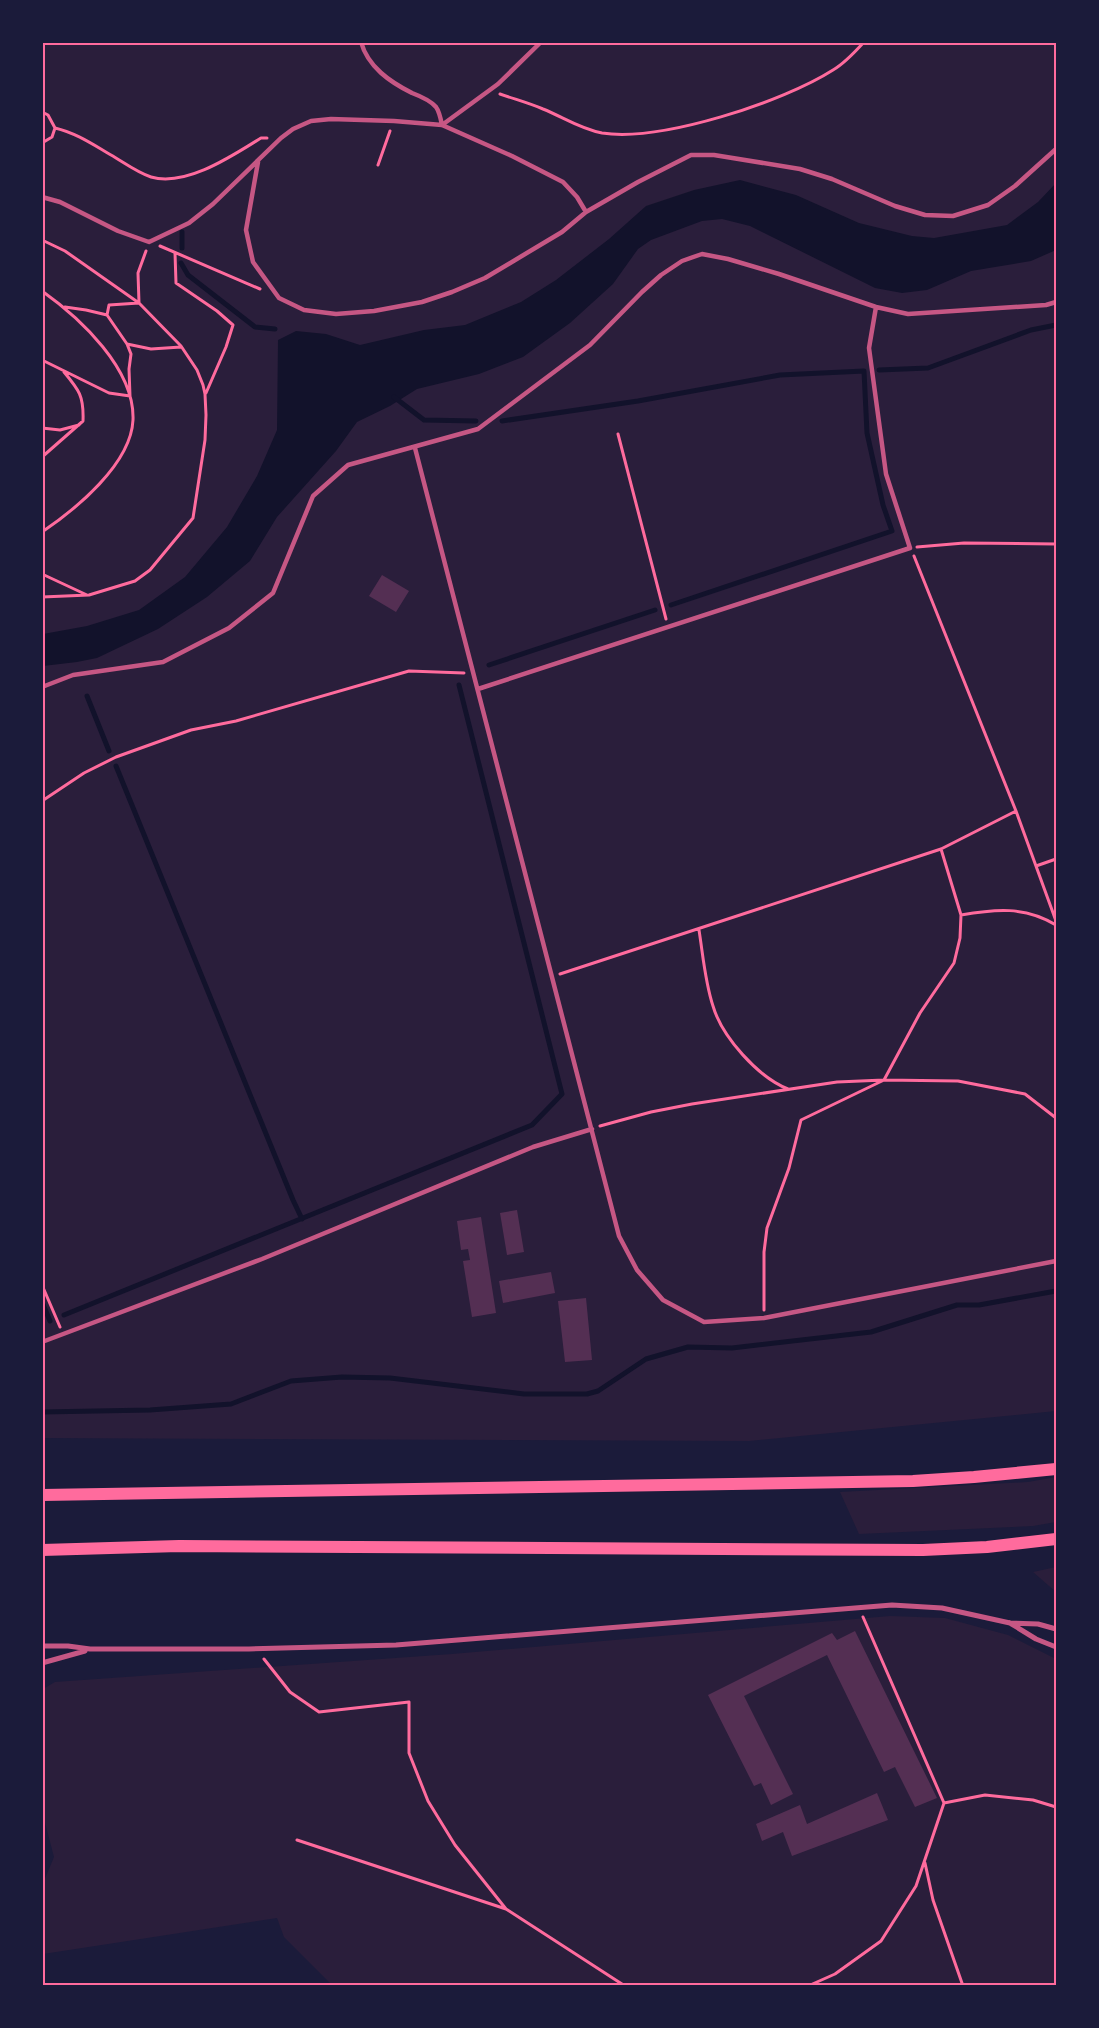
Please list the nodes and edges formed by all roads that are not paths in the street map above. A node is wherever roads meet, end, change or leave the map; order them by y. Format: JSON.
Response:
{"nodes":[{"id":1,"x":360,"y":42,"type":"edge"},
{"id":2,"x":541,"y":42,"type":"edge"},
{"id":3,"x":442,"y":125,"type":"junction"},
{"id":4,"x":1056,"y":149,"type":"edge"},
{"id":5,"x":258,"y":162,"type":"junction"},
{"id":6,"x":42,"y":197,"type":"edge"},
{"id":7,"x":586,"y":212,"type":"junction"},
{"id":8,"x":1056,"y":302,"type":"edge"},
{"id":9,"x":876,"y":307,"type":"junction"},
{"id":10,"x":415,"y":448,"type":"junction"},
{"id":11,"x":42,"y":687,"type":"edge"},
{"id":12,"x":478,"y":689,"type":"junction"},
{"id":13,"x":592,"y":1129,"type":"junction"},
{"id":14,"x":1056,"y":1261,"type":"edge"},
{"id":15,"x":42,"y":1342,"type":"edge"},
{"id":16,"x":1056,"y":1469,"type":"edge"},
{"id":17,"x":42,"y":1496,"type":"edge"},
{"id":18,"x":1056,"y":1540,"type":"edge"},
{"id":19,"x":42,"y":1550,"type":"edge"},
{"id":20,"x":1010,"y":1623,"type":"junction"},
{"id":21,"x":1056,"y":1629,"type":"edge"},
{"id":22,"x":42,"y":1646,"type":"edge"},
{"id":23,"x":1056,"y":1647,"type":"edge"},
{"id":24,"x":90,"y":1649,"type":"junction"},
{"id":25,"x":42,"y":1663,"type":"edge"}],
"edges":[{"from":1,"to":3,"type":"street"},
{"from":2,"to":3,"type":"street"},
{"from":3,"to":5,"type":"street"},
{"from":3,"to":7,"type":"street"},
{"from":4,"to":7,"type":"street"},
{"from":5,"to":6,"type":"street"},
{"from":5,"to":7,"type":"street"},
{"from":8,"to":9,"type":"street"},
{"from":9,"to":10,"type":"street"},
{"from":9,"to":12,"type":"street"},
{"from":10,"to":11,"type":"street"},
{"from":10,"to":12,"type":"street"},
{"from":12,"to":13,"type":"street"},
{"from":13,"to":14,"type":"street"},
{"from":13,"to":15,"type":"street"},
{"from":16,"to":17,"type":"highway"},
{"from":18,"to":19,"type":"highway"},
{"from":20,"to":21,"type":"street"},
{"from":20,"to":23,"type":"street"},
{"from":20,"to":24,"type":"street"},
{"from":22,"to":24,"type":"street"},
{"from":24,"to":25,"type":"street"}]}
